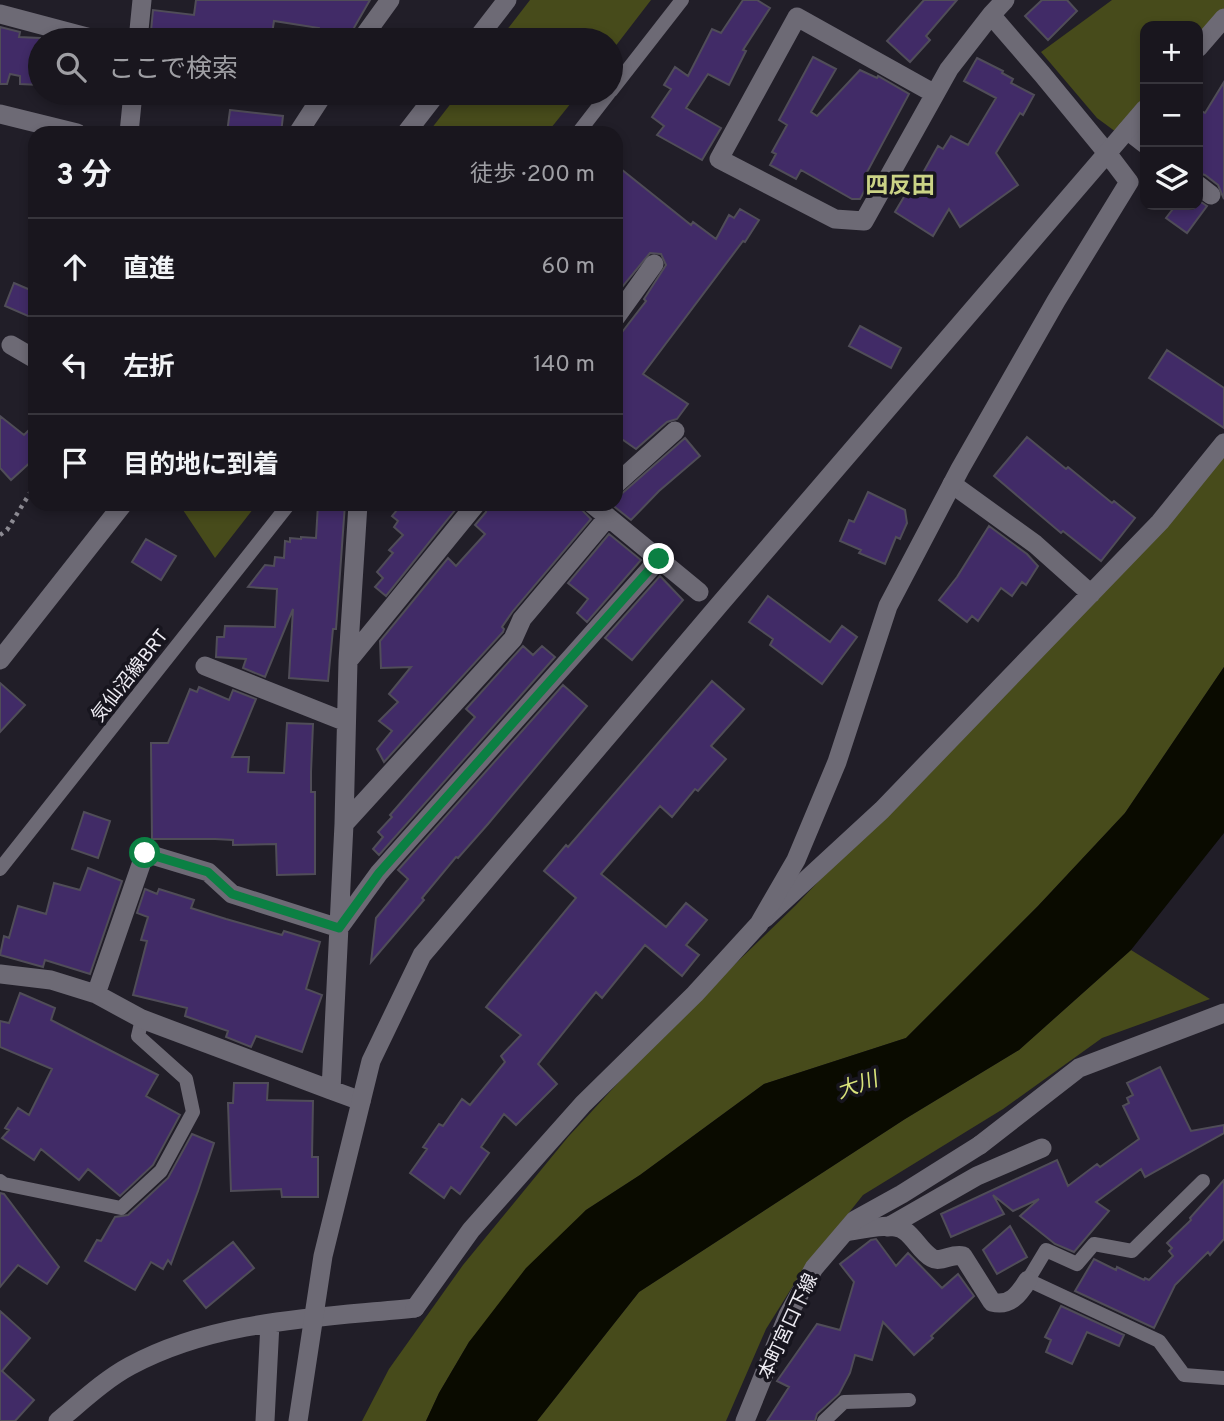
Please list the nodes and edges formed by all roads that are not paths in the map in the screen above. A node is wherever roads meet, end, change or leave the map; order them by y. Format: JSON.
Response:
{"nodes":[{"id":1,"x":142,"y":0,"type":"edge"},
{"id":2,"x":390,"y":0,"type":"edge"},
{"id":3,"x":507,"y":0,"type":"edge"},
{"id":4,"x":682,"y":0,"type":"edge"},
{"id":5,"x":1005,"y":0,"type":"edge"},
{"id":6,"x":0,"y":14,"type":"edge"},
{"id":7,"x":991,"y":15,"type":"junction"},
{"id":8,"x":1224,"y":18,"type":"edge"},
{"id":9,"x":53,"y":28,"type":"edge"},
{"id":10,"x":139,"y":28,"type":"edge"},
{"id":11,"x":370,"y":28,"type":"edge"},
{"id":12,"x":485,"y":28,"type":"edge"},
{"id":13,"x":1203,"y":42,"type":"edge"},
{"id":14,"x":623,"y":75,"type":"edge"},
{"id":15,"x":935,"y":94,"type":"junction"},
{"id":16,"x":132,"y":105,"type":"edge"},
{"id":17,"x":316,"y":105,"type":"edge"},
{"id":18,"x":427,"y":105,"type":"edge"},
{"id":19,"x":600,"y":105,"type":"edge"},
{"id":20,"x":0,"y":114,"type":"edge"},
{"id":21,"x":1140,"y":115,"type":"edge"},
{"id":22,"x":49,"y":126,"type":"edge"},
{"id":23,"x":131,"y":126,"type":"edge"},
{"id":24,"x":303,"y":126,"type":"edge"},
{"id":25,"x":411,"y":126,"type":"edge"},
{"id":26,"x":583,"y":126,"type":"edge"},
{"id":27,"x":1127,"y":130,"type":"junction"},
{"id":28,"x":1140,"y":140,"type":"edge"},
{"id":29,"x":1107,"y":153,"type":"junction"},
{"id":30,"x":654,"y":264,"type":"dead end"},
{"id":31,"x":623,"y":307,"type":"edge"},
{"id":32,"x":11,"y":345,"type":"dead end"},
{"id":33,"x":28,"y":355,"type":"edge"},
{"id":34,"x":675,"y":431,"type":"dead end"},
{"id":35,"x":1224,"y":443,"type":"edge"},
{"id":36,"x":623,"y":478,"type":"edge"},
{"id":37,"x":953,"y":484,"type":"junction"},
{"id":38,"x":117,"y":511,"type":"edge"},
{"id":39,"x":283,"y":511,"type":"edge"},
{"id":40,"x":358,"y":511,"type":"edge"},
{"id":41,"x":470,"y":511,"type":"edge"},
{"id":42,"x":599,"y":511,"type":"edge"},
{"id":43,"x":602,"y":511,"type":"edge"},
{"id":44,"x":659,"y":559,"type":"junction"},
{"id":45,"x":699,"y":592,"type":"dead end"},
{"id":46,"x":1091,"y":594,"type":"junction"},
{"id":47,"x":0,"y":660,"type":"edge"},
{"id":48,"x":348,"y":661,"type":"junction"},
{"id":49,"x":205,"y":666,"type":"dead end"},
{"id":50,"x":346,"y":722,"type":"junction"},
{"id":51,"x":344,"y":824,"type":"junction"},
{"id":52,"x":0,"y":869,"type":"edge"},
{"id":53,"x":759,"y":924,"type":"junction"},
{"id":54,"x":339,"y":928,"type":"junction"},
{"id":55,"x":0,"y":974,"type":"edge"},
{"id":56,"x":96,"y":995,"type":"junction"},
{"id":57,"x":1224,"y":1013,"type":"edge"},
{"id":58,"x":142,"y":1019,"type":"junction"},
{"id":59,"x":331,"y":1090,"type":"junction"},
{"id":60,"x":361,"y":1101,"type":"junction"},
{"id":61,"x":1042,"y":1148,"type":"dead end"},
{"id":62,"x":1203,"y":1181,"type":"dead end"},
{"id":63,"x":1,"y":1184,"type":"edge"},
{"id":64,"x":888,"y":1227,"type":"junction"},
{"id":65,"x":845,"y":1231,"type":"junction"},
{"id":66,"x":1028,"y":1280,"type":"junction"},
{"id":67,"x":312,"y":1318,"type":"junction"},
{"id":68,"x":270,"y":1323,"type":"junction"},
{"id":69,"x":1224,"y":1378,"type":"edge"},
{"id":70,"x":908,"y":1400,"type":"dead end"},
{"id":71,"x":58,"y":1421,"type":"edge"},
{"id":72,"x":265,"y":1421,"type":"edge"},
{"id":73,"x":298,"y":1421,"type":"edge"},
{"id":74,"x":745,"y":1421,"type":"edge"},
{"id":75,"x":824,"y":1421,"type":"edge"}],
"edges":[{"from":1,"to":10,"type":"street"},
{"from":2,"to":11,"type":"street"},
{"from":3,"to":12,"type":"street"},
{"from":4,"to":14,"type":"lane"},
{"from":5,"to":7,"type":"street"},
{"from":6,"to":9,"type":"street"},
{"from":7,"to":15,"type":"street"},
{"from":7,"to":29,"type":"street"},
{"from":8,"to":13,"type":"street"},
{"from":15,"to":15,"type":"street"},
{"from":16,"to":23,"type":"street"},
{"from":17,"to":24,"type":"street"},
{"from":18,"to":25,"type":"street"},
{"from":19,"to":26,"type":"lane"},
{"from":20,"to":22,"type":"street"},
{"from":21,"to":27,"type":"street"},
{"from":27,"to":28,"type":"street"},
{"from":27,"to":29,"type":"street"},
{"from":29,"to":37,"type":"street"},
{"from":29,"to":60,"type":"street"},
{"from":30,"to":31,"type":"street"},
{"from":32,"to":33,"type":"street"},
{"from":34,"to":36,"type":"street"},
{"from":35,"to":46,"type":"street"},
{"from":37,"to":46,"type":"street"},
{"from":37,"to":53,"type":"street"},
{"from":38,"to":47,"type":"street"},
{"from":39,"to":52,"type":"lane","name":"気仙沼線BRT"},
{"from":40,"to":48,"type":"street"},
{"from":41,"to":48,"type":"street"},
{"from":42,"to":51,"type":"street"},
{"from":43,"to":44,"type":"street"},
{"from":44,"to":45,"type":"street"},
{"from":44,"to":54,"type":"street"},
{"from":46,"to":53,"type":"street"},
{"from":48,"to":50,"type":"street"},
{"from":49,"to":50,"type":"street"},
{"from":50,"to":51,"type":"street"},
{"from":51,"to":54,"type":"street"},
{"from":53,"to":67,"type":"street"},
{"from":54,"to":56,"type":"street"},
{"from":54,"to":59,"type":"street"},
{"from":55,"to":56,"type":"street"},
{"from":56,"to":58,"type":"street"},
{"from":57,"to":65,"type":"street","name":"本町宮口下線"},
{"from":58,"to":59,"type":"street"},
{"from":58,"to":63,"type":"lane"},
{"from":59,"to":60,"type":"street"},
{"from":60,"to":67,"type":"street"},
{"from":61,"to":64,"type":"street"},
{"from":62,"to":66,"type":"lane"},
{"from":64,"to":65,"type":"street"},
{"from":64,"to":66,"type":"street"},
{"from":65,"to":74,"type":"street","name":"本町宮口下線"},
{"from":66,"to":69,"type":"lane"},
{"from":67,"to":68,"type":"street"},
{"from":67,"to":73,"type":"street"},
{"from":68,"to":71,"type":"street"},
{"from":68,"to":72,"type":"street"},
{"from":70,"to":75,"type":"lane"}]}
